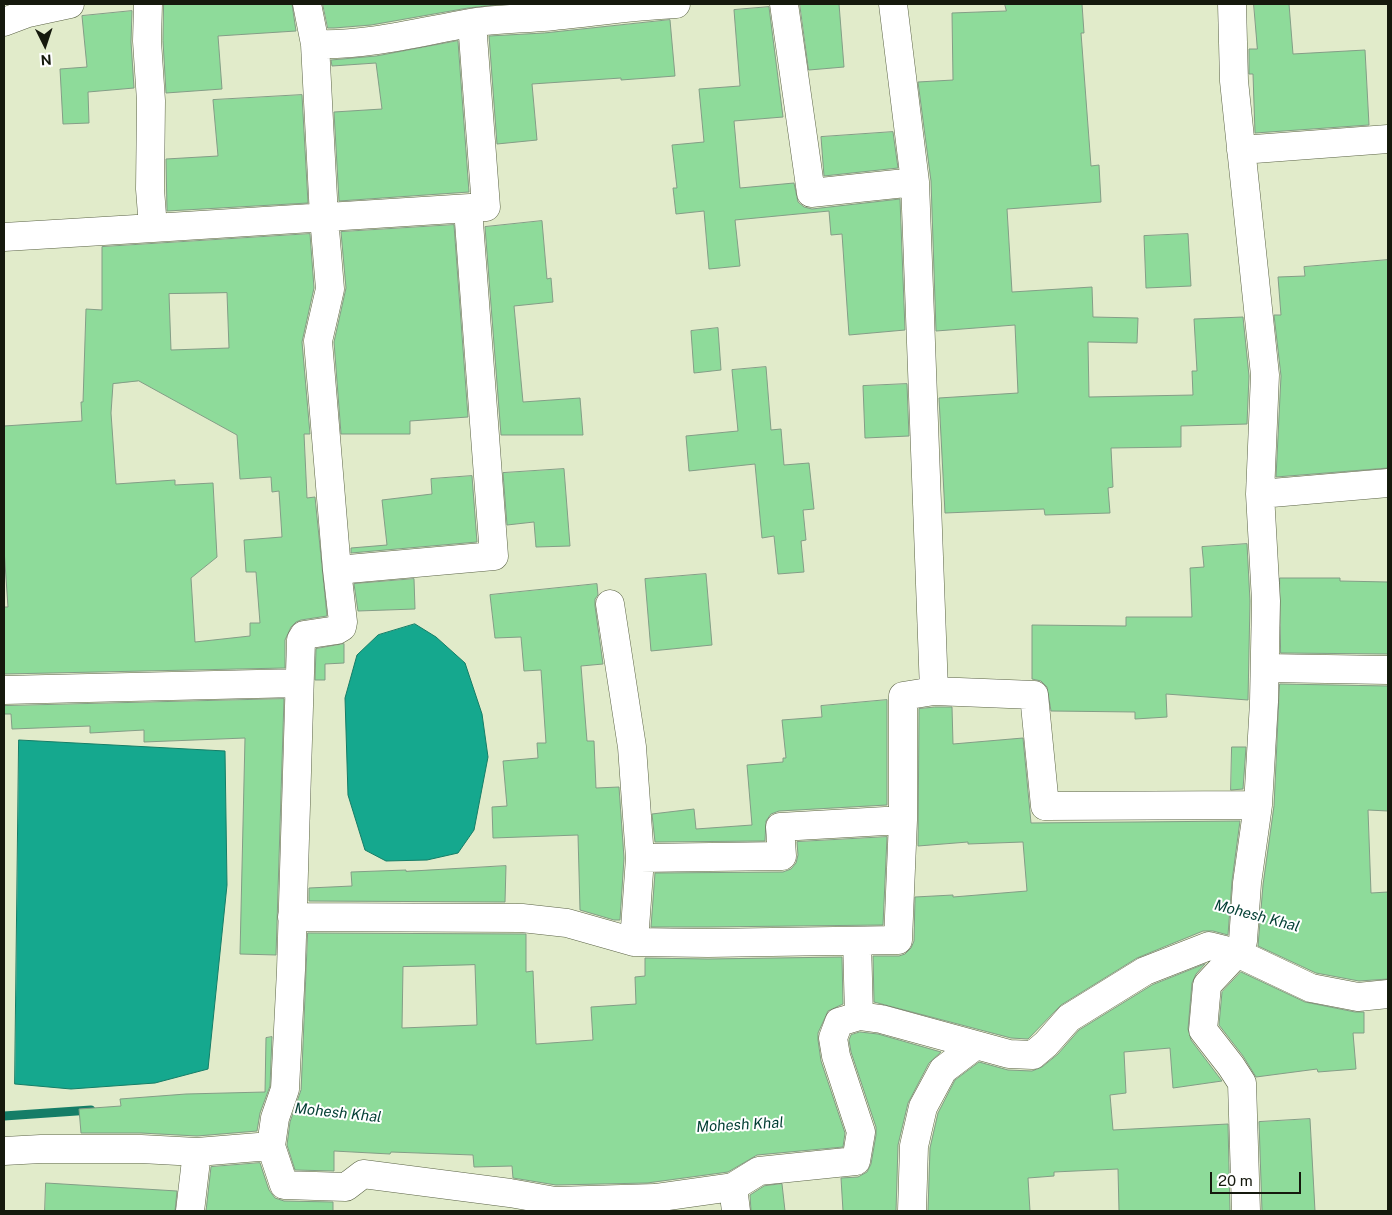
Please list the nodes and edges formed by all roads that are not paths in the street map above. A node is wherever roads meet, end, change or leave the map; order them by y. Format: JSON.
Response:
{"nodes":[{"id":1,"x":70,"y":4,"type":"edge"},
{"id":2,"x":148,"y":4,"type":"edge"},
{"id":3,"x":307,"y":4,"type":"edge"},
{"id":4,"x":676,"y":4,"type":"edge"},
{"id":5,"x":784,"y":4,"type":"edge"},
{"id":6,"x":893,"y":4,"type":"edge"},
{"id":7,"x":1232,"y":4,"type":"edge"},
{"id":8,"x":4,"y":22,"type":"edge"},
{"id":9,"x":472,"y":23,"type":"junction"},
{"id":10,"x":315,"y":44,"type":"junction"},
{"id":11,"x":1388,"y":140,"type":"edge"},
{"id":12,"x":1241,"y":150,"type":"junction"},
{"id":13,"x":915,"y":182,"type":"junction"},
{"id":14,"x":468,"y":209,"type":"junction"},
{"id":15,"x":324,"y":217,"type":"junction"},
{"id":16,"x":153,"y":228,"type":"junction"},
{"id":17,"x":4,"y":237,"type":"edge"},
{"id":18,"x":1388,"y":483,"type":"edge"},
{"id":19,"x":1260,"y":494,"type":"junction"},
{"id":20,"x":337,"y":570,"type":"junction"},
{"id":21,"x":610,"y":604,"type":"dead end"},
{"id":22,"x":1265,"y":668,"type":"junction"},
{"id":23,"x":1388,"y":670,"type":"edge"},
{"id":24,"x":299,"y":683,"type":"junction"},
{"id":25,"x":4,"y":690,"type":"edge"},
{"id":26,"x":934,"y":691,"type":"junction"},
{"id":27,"x":1258,"y":805,"type":"junction"},
{"id":28,"x":903,"y":820,"type":"junction"},
{"id":29,"x":640,"y":858,"type":"junction"},
{"id":30,"x":292,"y":917,"type":"junction"},
{"id":31,"x":857,"y":941,"type":"junction"},
{"id":32,"x":634,"y":942,"type":"junction"},
{"id":33,"x":1237,"y":953,"type":"junction"},
{"id":34,"x":1388,"y":994,"type":"edge"},
{"id":35,"x":859,"y":1016,"type":"junction"},
{"id":36,"x":976,"y":1045,"type":"junction"},
{"id":37,"x":272,"y":1146,"type":"junction"},
{"id":38,"x":4,"y":1151,"type":"edge"},
{"id":39,"x":197,"y":1152,"type":"junction"},
{"id":40,"x":735,"y":1199,"type":"edge"},
{"id":41,"x":655,"y":1205,"type":"edge"},
{"id":42,"x":190,"y":1211,"type":"edge"},
{"id":43,"x":912,"y":1211,"type":"edge"},
{"id":44,"x":1246,"y":1211,"type":"edge"}],
"edges":[{"from":1,"to":8,"type":"street"},
{"from":2,"to":16,"type":"street"},
{"from":3,"to":10,"type":"street"},
{"from":4,"to":9,"type":"street"},
{"from":5,"to":13,"type":"street"},
{"from":6,"to":13,"type":"street"},
{"from":7,"to":12,"type":"street"},
{"from":9,"to":10,"type":"street"},
{"from":9,"to":14,"type":"street"},
{"from":10,"to":15,"type":"street"},
{"from":11,"to":12,"type":"street"},
{"from":12,"to":19,"type":"street"},
{"from":13,"to":26,"type":"street"},
{"from":14,"to":15,"type":"street"},
{"from":14,"to":20,"type":"street"},
{"from":15,"to":16,"type":"street"},
{"from":15,"to":20,"type":"street"},
{"from":16,"to":17,"type":"street"},
{"from":18,"to":19,"type":"street"},
{"from":19,"to":22,"type":"street"},
{"from":20,"to":24,"type":"street"},
{"from":21,"to":29,"type":"street"},
{"from":22,"to":23,"type":"street"},
{"from":22,"to":27,"type":"street"},
{"from":24,"to":25,"type":"street"},
{"from":24,"to":30,"type":"street"},
{"from":26,"to":27,"type":"street"},
{"from":26,"to":28,"type":"street"},
{"from":27,"to":33,"type":"street"},
{"from":28,"to":29,"type":"street"},
{"from":28,"to":31,"type":"street"},
{"from":29,"to":32,"type":"street"},
{"from":30,"to":32,"type":"street"},
{"from":30,"to":37,"type":"street"},
{"from":31,"to":32,"type":"street"},
{"from":31,"to":35,"type":"street"},
{"from":33,"to":34,"type":"street"},
{"from":33,"to":36,"type":"street"},
{"from":33,"to":44,"type":"street"},
{"from":35,"to":36,"type":"street"},
{"from":35,"to":40,"type":"street"},
{"from":36,"to":43,"type":"street"},
{"from":37,"to":39,"type":"street"},
{"from":37,"to":41,"type":"street"},
{"from":38,"to":39,"type":"street"},
{"from":39,"to":42,"type":"street"},
{"from":40,"to":41,"type":"street"}]}
